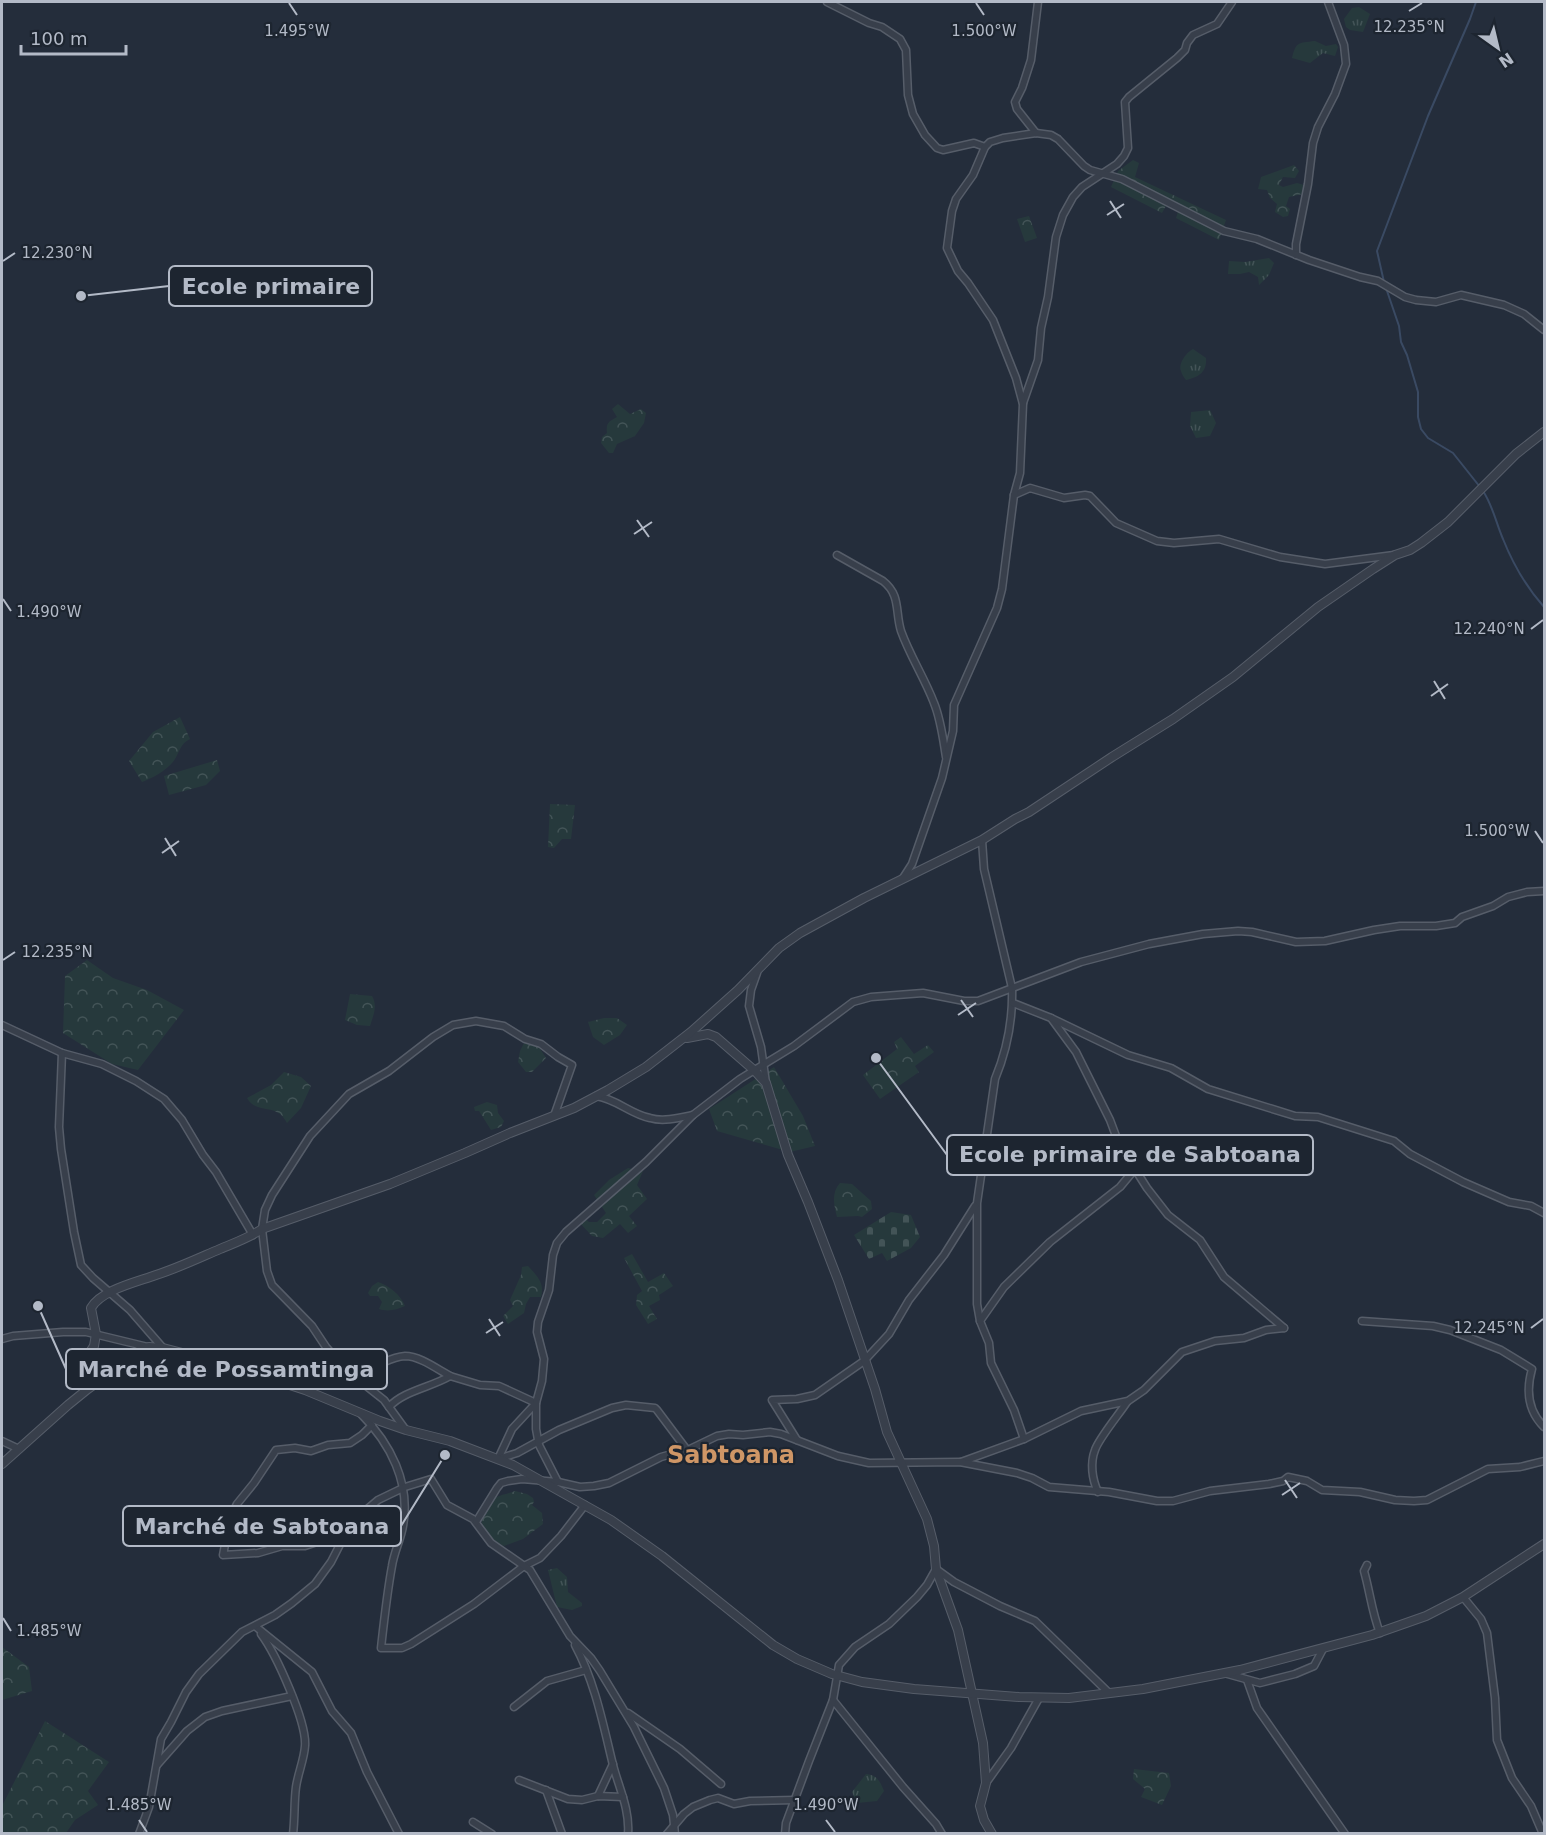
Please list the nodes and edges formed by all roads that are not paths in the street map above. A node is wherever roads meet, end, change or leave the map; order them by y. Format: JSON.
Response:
{"nodes":[{"id":1,"x":827,"y":2,"type":"edge"},
{"id":2,"x":1038,"y":2,"type":"edge"},
{"id":3,"x":1232,"y":2,"type":"edge"},
{"id":4,"x":1328,"y":2,"type":"edge"},
{"id":5,"x":1036,"y":133,"type":"junction"},
{"id":6,"x":985,"y":147,"type":"junction"},
{"id":7,"x":1104,"y":174,"type":"junction"},
{"id":8,"x":1296,"y":255,"type":"junction"},
{"id":9,"x":1545,"y":330,"type":"edge"},
{"id":10,"x":1023,"y":404,"type":"junction"},
{"id":11,"x":1545,"y":432,"type":"edge"},
{"id":12,"x":1014,"y":495,"type":"junction"},
{"id":13,"x":837,"y":555,"type":"dead end"},
{"id":14,"x":1395,"y":555,"type":"junction"},
{"id":15,"x":947,"y":761,"type":"junction"},
{"id":16,"x":982,"y":840,"type":"junction"},
{"id":17,"x":903,"y":879,"type":"junction"},
{"id":18,"x":1545,"y":891,"type":"edge"},
{"id":19,"x":758,"y":969,"type":"junction"},
{"id":20,"x":1012,"y":988,"type":"junction"},
{"id":21,"x":1013,"y":1004,"type":"junction"},
{"id":22,"x":1051,"y":1018,"type":"junction"},
{"id":23,"x":2,"y":1025,"type":"edge"},
{"id":24,"x":682,"y":1039,"type":"junction"},
{"id":25,"x":62,"y":1053,"type":"junction"},
{"id":26,"x":763,"y":1066,"type":"junction"},
{"id":27,"x":755,"y":1071,"type":"junction"},
{"id":28,"x":766,"y":1083,"type":"junction"},
{"id":29,"x":596,"y":1096,"type":"junction"},
{"id":30,"x":693,"y":1115,"type":"junction"},
{"id":31,"x":554,"y":1116,"type":"junction"},
{"id":32,"x":1135,"y":1169,"type":"junction"},
{"id":33,"x":977,"y":1203,"type":"junction"},
{"id":34,"x":1545,"y":1213,"type":"edge"},
{"id":35,"x":262,"y":1229,"type":"junction"},
{"id":36,"x":253,"y":1235,"type":"junction"},
{"id":37,"x":111,"y":1292,"type":"junction"},
{"id":38,"x":980,"y":1321,"type":"junction"},
{"id":39,"x":1362,"y":1321,"type":"dead end"},
{"id":40,"x":96,"y":1334,"type":"junction"},
{"id":41,"x":2,"y":1339,"type":"edge"},
{"id":42,"x":149,"y":1347,"type":"junction"},
{"id":43,"x":163,"y":1348,"type":"junction"},
{"id":44,"x":864,"y":1361,"type":"junction"},
{"id":45,"x":450,"y":1376,"type":"junction"},
{"id":46,"x":356,"y":1378,"type":"junction"},
{"id":47,"x":89,"y":1388,"type":"junction"},
{"id":48,"x":1128,"y":1401,"type":"junction"},
{"id":49,"x":536,"y":1403,"type":"junction"},
{"id":50,"x":389,"y":1407,"type":"junction"},
{"id":51,"x":360,"y":1413,"type":"junction"},
{"id":52,"x":372,"y":1425,"type":"junction"},
{"id":53,"x":1545,"y":1427,"type":"edge"},
{"id":54,"x":406,"y":1430,"type":"junction"},
{"id":55,"x":1024,"y":1439,"type":"junction"},
{"id":56,"x":538,"y":1440,"type":"junction"},
{"id":57,"x":797,"y":1440,"type":"junction"},
{"id":58,"x":2,"y":1441,"type":"edge"},
{"id":59,"x":19,"y":1449,"type":"junction"},
{"id":60,"x":687,"y":1450,"type":"junction"},
{"id":61,"x":498,"y":1459,"type":"junction"},
{"id":62,"x":1545,"y":1461,"type":"edge"},
{"id":63,"x":900,"y":1462,"type":"junction"},
{"id":64,"x":960,"y":1462,"type":"junction"},
{"id":65,"x":2,"y":1464,"type":"edge"},
{"id":66,"x":546,"y":1482,"type":"junction"},
{"id":67,"x":558,"y":1482,"type":"junction"},
{"id":68,"x":403,"y":1488,"type":"junction"},
{"id":69,"x":1098,"y":1491,"type":"junction"},
{"id":70,"x":585,"y":1505,"type":"junction"},
{"id":71,"x":352,"y":1522,"type":"junction"},
{"id":72,"x":476,"y":1522,"type":"junction"},
{"id":73,"x":1545,"y":1544,"type":"edge"},
{"id":74,"x":1367,"y":1565,"type":"dead end"},
{"id":75,"x":524,"y":1566,"type":"junction"},
{"id":76,"x":936,"y":1569,"type":"junction"},
{"id":77,"x":1463,"y":1597,"type":"junction"},
{"id":78,"x":255,"y":1626,"type":"junction"},
{"id":79,"x":1380,"y":1633,"type":"junction"},
{"id":80,"x":570,"y":1636,"type":"junction"},
{"id":81,"x":1323,"y":1649,"type":"junction"},
{"id":82,"x":586,"y":1670,"type":"junction"},
{"id":83,"x":1223,"y":1673,"type":"junction"},
{"id":84,"x":838,"y":1675,"type":"junction"},
{"id":85,"x":1247,"y":1680,"type":"junction"},
{"id":86,"x":1109,"y":1693,"type":"junction"},
{"id":87,"x":973,"y":1694,"type":"junction"},
{"id":88,"x":292,"y":1696,"type":"junction"},
{"id":89,"x":1039,"y":1698,"type":"junction"},
{"id":90,"x":833,"y":1700,"type":"junction"},
{"id":91,"x":514,"y":1707,"type":"dead end"},
{"id":92,"x":625,"y":1711,"type":"junction"},
{"id":93,"x":613,"y":1764,"type":"junction"},
{"id":94,"x":156,"y":1767,"type":"junction"},
{"id":95,"x":519,"y":1780,"type":"dead end"},
{"id":96,"x":986,"y":1783,"type":"junction"},
{"id":97,"x":721,"y":1784,"type":"dead end"},
{"id":98,"x":546,"y":1790,"type":"junction"},
{"id":99,"x":598,"y":1796,"type":"junction"},
{"id":100,"x":623,"y":1797,"type":"junction"},
{"id":101,"x":795,"y":1800,"type":"junction"},
{"id":102,"x":473,"y":1822,"type":"dead end"},
{"id":103,"x":675,"y":1830,"type":"edge"},
{"id":104,"x":139,"y":1833,"type":"edge"},
{"id":105,"x":293,"y":1833,"type":"edge"},
{"id":106,"x":399,"y":1833,"type":"edge"},
{"id":107,"x":492,"y":1833,"type":"edge"},
{"id":108,"x":562,"y":1833,"type":"edge"},
{"id":109,"x":628,"y":1833,"type":"edge"},
{"id":110,"x":667,"y":1833,"type":"edge"},
{"id":111,"x":785,"y":1833,"type":"edge"},
{"id":112,"x":942,"y":1833,"type":"edge"},
{"id":113,"x":992,"y":1833,"type":"edge"},
{"id":114,"x":1345,"y":1833,"type":"edge"},
{"id":115,"x":1543,"y":1833,"type":"edge"}],
"edges":[{"from":1,"to":6,"type":"street"},
{"from":2,"to":5,"type":"street"},
{"from":3,"to":7,"type":"street"},
{"from":4,"to":8,"type":"street"},
{"from":5,"to":6,"type":"street"},
{"from":5,"to":7,"type":"street"},
{"from":6,"to":10,"type":"street"},
{"from":7,"to":8,"type":"street"},
{"from":7,"to":10,"type":"street"},
{"from":8,"to":9,"type":"street"},
{"from":10,"to":12,"type":"street"},
{"from":11,"to":14,"type":"street"},
{"from":12,"to":14,"type":"street"},
{"from":12,"to":15,"type":"street"},
{"from":13,"to":15,"type":"street"},
{"from":14,"to":16,"type":"street"},
{"from":15,"to":17,"type":"street"},
{"from":16,"to":17,"type":"street"},
{"from":16,"to":20,"type":"street"},
{"from":17,"to":19,"type":"street"},
{"from":18,"to":20,"type":"street"},
{"from":19,"to":24,"type":"street"},
{"from":19,"to":26,"type":"street"},
{"from":20,"to":21,"type":"street"},
{"from":20,"to":26,"type":"street"},
{"from":21,"to":22,"type":"street"},
{"from":21,"to":33,"type":"street"},
{"from":22,"to":32,"type":"street"},
{"from":22,"to":34,"type":"street"},
{"from":23,"to":25,"type":"street"},
{"from":24,"to":27,"type":"street"},
{"from":24,"to":29,"type":"street"},
{"from":25,"to":36,"type":"street"},
{"from":25,"to":37,"type":"street"},
{"from":26,"to":27,"type":"street"},
{"from":26,"to":28,"type":"street"},
{"from":27,"to":28,"type":"street"},
{"from":27,"to":30,"type":"street"},
{"from":28,"to":44,"type":"street"},
{"from":29,"to":30,"type":"street"},
{"from":29,"to":31,"type":"street"},
{"from":30,"to":49,"type":"street"},
{"from":31,"to":35,"type":"street"},
{"from":31,"to":35,"type":"street"},
{"from":32,"to":38,"type":"street"},
{"from":32,"to":48,"type":"street"},
{"from":33,"to":38,"type":"street"},
{"from":33,"to":44,"type":"street"},
{"from":35,"to":36,"type":"street"},
{"from":35,"to":46,"type":"street"},
{"from":36,"to":37,"type":"street"},
{"from":37,"to":40,"type":"street"},
{"from":37,"to":43,"type":"street"},
{"from":38,"to":55,"type":"street"},
{"from":39,"to":53,"type":"street"},
{"from":40,"to":41,"type":"street"},
{"from":40,"to":42,"type":"street"},
{"from":40,"to":47,"type":"street"},
{"from":42,"to":43,"type":"street"},
{"from":42,"to":47,"type":"street"},
{"from":43,"to":51,"type":"street"},
{"from":44,"to":57,"type":"street"},
{"from":44,"to":63,"type":"street"},
{"from":45,"to":46,"type":"street"},
{"from":45,"to":49,"type":"street"},
{"from":45,"to":50,"type":"street"},
{"from":46,"to":50,"type":"street"},
{"from":47,"to":59,"type":"street"},
{"from":48,"to":55,"type":"street"},
{"from":48,"to":69,"type":"street"},
{"from":49,"to":56,"type":"street"},
{"from":49,"to":61,"type":"street"},
{"from":50,"to":54,"type":"street"},
{"from":51,"to":52,"type":"street"},
{"from":51,"to":54,"type":"street"},
{"from":52,"to":68,"type":"street"},
{"from":52,"to":71,"type":"street"},
{"from":54,"to":61,"type":"street"},
{"from":55,"to":64,"type":"street"},
{"from":56,"to":60,"type":"street"},
{"from":56,"to":61,"type":"street"},
{"from":56,"to":67,"type":"street"},
{"from":57,"to":60,"type":"street"},
{"from":57,"to":63,"type":"street"},
{"from":58,"to":59,"type":"street"},
{"from":59,"to":65,"type":"street"},
{"from":60,"to":67,"type":"street"},
{"from":61,"to":66,"type":"street"},
{"from":62,"to":69,"type":"street"},
{"from":63,"to":64,"type":"street"},
{"from":63,"to":76,"type":"street"},
{"from":64,"to":69,"type":"street"},
{"from":66,"to":67,"type":"street"},
{"from":66,"to":70,"type":"street"},
{"from":66,"to":72,"type":"street"},
{"from":68,"to":71,"type":"street"},
{"from":68,"to":72,"type":"street"},
{"from":68,"to":75,"type":"street"},
{"from":70,"to":75,"type":"street"},
{"from":70,"to":84,"type":"street"},
{"from":71,"to":78,"type":"street"},
{"from":72,"to":75,"type":"street"},
{"from":73,"to":77,"type":"street"},
{"from":74,"to":79,"type":"street"},
{"from":75,"to":80,"type":"street"},
{"from":76,"to":84,"type":"street"},
{"from":76,"to":86,"type":"street"},
{"from":76,"to":87,"type":"street"},
{"from":77,"to":79,"type":"street"},
{"from":77,"to":115,"type":"street"},
{"from":78,"to":88,"type":"street"},
{"from":78,"to":94,"type":"street"},
{"from":78,"to":106,"type":"street"},
{"from":79,"to":81,"type":"street"},
{"from":80,"to":82,"type":"street"},
{"from":80,"to":92,"type":"street"},
{"from":81,"to":83,"type":"street"},
{"from":81,"to":85,"type":"street"},
{"from":82,"to":91,"type":"street"},
{"from":82,"to":93,"type":"street"},
{"from":83,"to":85,"type":"street"},
{"from":83,"to":86,"type":"street"},
{"from":84,"to":87,"type":"street"},
{"from":84,"to":90,"type":"street"},
{"from":85,"to":114,"type":"street"},
{"from":86,"to":89,"type":"street"},
{"from":87,"to":89,"type":"street"},
{"from":87,"to":96,"type":"street"},
{"from":88,"to":94,"type":"street"},
{"from":88,"to":105,"type":"street"},
{"from":89,"to":96,"type":"street"},
{"from":90,"to":101,"type":"street"},
{"from":90,"to":112,"type":"street"},
{"from":92,"to":97,"type":"street"},
{"from":92,"to":103,"type":"street"},
{"from":93,"to":99,"type":"street"},
{"from":93,"to":100,"type":"street"},
{"from":94,"to":104,"type":"street"},
{"from":95,"to":98,"type":"street"},
{"from":96,"to":113,"type":"street"},
{"from":98,"to":99,"type":"street"},
{"from":98,"to":108,"type":"street"},
{"from":99,"to":100,"type":"street"},
{"from":100,"to":109,"type":"street"},
{"from":101,"to":103,"type":"street"},
{"from":101,"to":111,"type":"street"},
{"from":102,"to":107,"type":"street"},
{"from":103,"to":110,"type":"street"}]}
